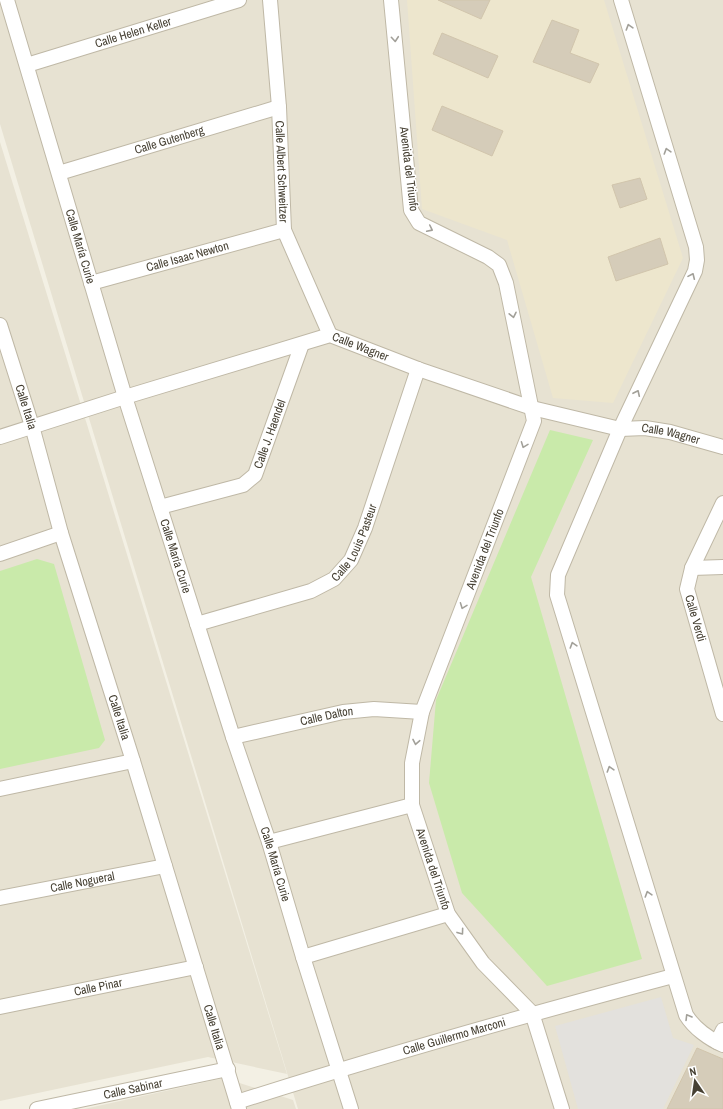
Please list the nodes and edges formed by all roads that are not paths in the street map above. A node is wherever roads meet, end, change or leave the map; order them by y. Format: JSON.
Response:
{"nodes":[{"id":1,"x":7,"y":0,"type":"edge"},
{"id":2,"x":239,"y":0,"type":"edge"},
{"id":3,"x":270,"y":0,"type":"edge"},
{"id":4,"x":391,"y":0,"type":"edge"},
{"id":5,"x":621,"y":0,"type":"edge"},
{"id":6,"x":27,"y":65,"type":"junction"},
{"id":7,"x":279,"y":107,"type":"junction"},
{"id":8,"x":59,"y":173,"type":"junction"},
{"id":9,"x":284,"y":230,"type":"junction"},
{"id":10,"x":91,"y":283,"type":"junction"},
{"id":11,"x":1,"y":329,"type":"edge"},
{"id":12,"x":330,"y":335,"type":"junction"},
{"id":13,"x":302,"y":344,"type":"junction"},
{"id":14,"x":418,"y":368,"type":"junction"},
{"id":15,"x":125,"y":397,"type":"junction"},
{"id":16,"x":532,"y":408,"type":"junction"},
{"id":17,"x":32,"y":426,"type":"junction"},
{"id":18,"x":620,"y":429,"type":"junction"},
{"id":19,"x":0,"y":437,"type":"edge"},
{"id":20,"x":723,"y":447,"type":"edge"},
{"id":21,"x":723,"y":503,"type":"edge"},
{"id":22,"x":160,"y":507,"type":"junction"},
{"id":23,"x":62,"y":533,"type":"junction"},
{"id":24,"x":0,"y":554,"type":"edge"},
{"id":25,"x":723,"y":567,"type":"edge"},
{"id":26,"x":692,"y":568,"type":"junction"},
{"id":27,"x":197,"y":624,"type":"junction"},
{"id":28,"x":718,"y":684,"type":"edge"},
{"id":29,"x":422,"y":712,"type":"junction"},
{"id":30,"x":723,"y":714,"type":"edge"},
{"id":31,"x":233,"y":737,"type":"junction"},
{"id":32,"x":133,"y":761,"type":"junction"},
{"id":33,"x":0,"y":790,"type":"edge"},
{"id":34,"x":412,"y":804,"type":"junction"},
{"id":35,"x":269,"y":842,"type":"junction"},
{"id":36,"x":165,"y":866,"type":"junction"},
{"id":37,"x":0,"y":898,"type":"edge"},
{"id":38,"x":448,"y":914,"type":"junction"},
{"id":39,"x":303,"y":957,"type":"junction"},
{"id":40,"x":196,"y":967,"type":"junction"},
{"id":41,"x":673,"y":976,"type":"junction"},
{"id":42,"x":0,"y":1007,"type":"edge"},
{"id":43,"x":532,"y":1013,"type":"junction"},
{"id":44,"x":721,"y":1039,"type":"edge"},
{"id":45,"x":228,"y":1070,"type":"junction"},
{"id":46,"x":338,"y":1070,"type":"junction"},
{"id":47,"x":238,"y":1106,"type":"edge"},
{"id":48,"x":37,"y":1109,"type":"edge"},
{"id":49,"x":351,"y":1109,"type":"edge"},
{"id":50,"x":562,"y":1109,"type":"edge"}],
"edges":[{"from":1,"to":6,"type":"street","name":"Calle María Curie"},
{"from":2,"to":6,"type":"street","name":"Calle Helen Keller"},
{"from":3,"to":7,"type":"street","name":"Calle Albert Schweitzer"},
{"from":4,"to":16,"type":"street","name":"Avenida del Triunfo","one_way":true},
{"from":18,"to":5,"type":"street","one_way":true},
{"from":6,"to":8,"type":"street","name":"Calle María Curie"},
{"from":7,"to":8,"type":"street","name":"Calle Gutenberg"},
{"from":7,"to":9,"type":"street","name":"Calle Albert Schweitzer"},
{"from":8,"to":10,"type":"street","name":"Calle María Curie"},
{"from":9,"to":10,"type":"street","name":"Calle Isaac Newton"},
{"from":9,"to":12,"type":"street","name":"Calle Albert Schweitzer"},
{"from":10,"to":15,"type":"street","name":"Calle María Curie"},
{"from":11,"to":17,"type":"street","name":"Calle Italia"},
{"from":12,"to":13,"type":"street","name":"Calle Wagner"},
{"from":12,"to":14,"type":"street","name":"Calle Wagner"},
{"from":13,"to":15,"type":"street","name":"Calle Wagner"},
{"from":13,"to":22,"type":"street","name":"Calle J. Haendel"},
{"from":14,"to":16,"type":"street","name":"Calle Wagner"},
{"from":14,"to":27,"type":"street","name":"Calle Louis Pasteur"},
{"from":15,"to":17,"type":"street","name":"Calle Wagner"},
{"from":15,"to":22,"type":"street","name":"Calle María Curie"},
{"from":16,"to":18,"type":"street","name":"Calle Wagner"},
{"from":16,"to":29,"type":"street","name":"Avenida del Triunfo","one_way":true},
{"from":17,"to":19,"type":"street","name":"Calle Wagner"},
{"from":17,"to":23,"type":"street","name":"Calle Italia"},
{"from":18,"to":20,"type":"street","name":"Calle Wagner"},
{"from":41,"to":18,"type":"street","one_way":true},
{"from":21,"to":26,"type":"street","name":"Calle Verdi"},
{"from":22,"to":27,"type":"street","name":"Calle María Curie"},
{"from":23,"to":24,"type":"street"},
{"from":23,"to":32,"type":"street","name":"Calle Italia"},
{"from":25,"to":26,"type":"street"},
{"from":26,"to":28,"type":"street","name":"Calle Verdi"},
{"from":27,"to":31,"type":"street","name":"Calle María Curie"},
{"from":28,"to":30,"type":"street","name":"Calle Verdi"},
{"from":29,"to":31,"type":"street","name":"Calle Dalton"},
{"from":29,"to":34,"type":"street","name":"Avenida del Triunfo","one_way":true},
{"from":31,"to":35,"type":"street","name":"Calle María Curie"},
{"from":32,"to":33,"type":"street"},
{"from":32,"to":36,"type":"street","name":"Calle Italia"},
{"from":34,"to":35,"type":"street"},
{"from":34,"to":38,"type":"street","name":"Avenida del Triunfo"},
{"from":35,"to":39,"type":"street","name":"Calle María Curie"},
{"from":36,"to":37,"type":"street","name":"Calle Nogueral"},
{"from":36,"to":40,"type":"street","name":"Calle Italia"},
{"from":38,"to":39,"type":"street"},
{"from":38,"to":43,"type":"street","name":"Avenida del Triunfo","one_way":true},
{"from":39,"to":46,"type":"street","name":"Calle María Curie"},
{"from":40,"to":42,"type":"street","name":"Calle Pinar"},
{"from":40,"to":45,"type":"street","name":"Calle Italia"},
{"from":41,"to":43,"type":"street","name":"Calle Guillermo Marconi"},
{"from":44,"to":41,"type":"street","one_way":true},
{"from":43,"to":46,"type":"street","name":"Calle Guillermo Marconi"},
{"from":43,"to":50,"type":"street","name":"Avenida del Triunfo"},
{"from":45,"to":47,"type":"street","name":"Calle Italia"},
{"from":45,"to":48,"type":"street","name":"Calle Sabinar"},
{"from":46,"to":47,"type":"street","name":"Calle Guillermo Marconi"},
{"from":46,"to":49,"type":"street","name":"Calle María Curie"}]}
